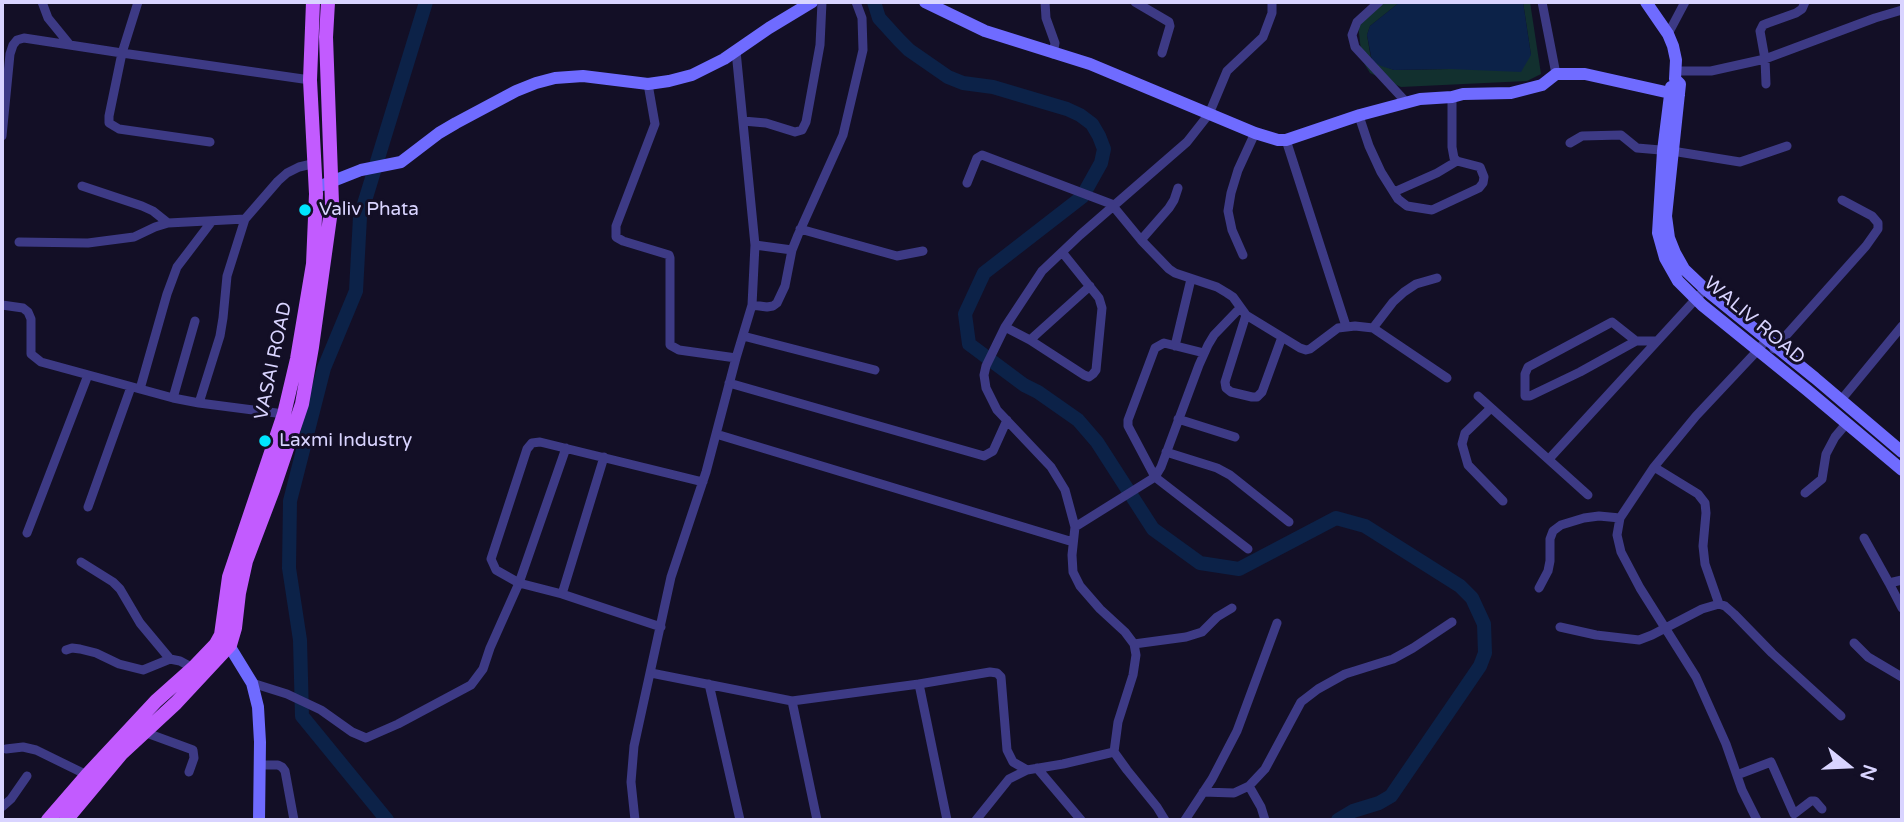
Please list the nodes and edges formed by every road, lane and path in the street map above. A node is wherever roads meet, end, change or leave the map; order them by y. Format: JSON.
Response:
{"nodes":[{"id":1,"x":42,"y":2,"type":"edge"},
{"id":2,"x":138,"y":2,"type":"edge"},
{"id":3,"x":313,"y":2,"type":"edge"},
{"id":4,"x":328,"y":2,"type":"edge"},
{"id":5,"x":812,"y":2,"type":"edge"},
{"id":6,"x":822,"y":2,"type":"edge"},
{"id":7,"x":856,"y":2,"type":"edge"},
{"id":8,"x":925,"y":2,"type":"edge"},
{"id":9,"x":1045,"y":2,"type":"edge"},
{"id":10,"x":1135,"y":2,"type":"edge"},
{"id":11,"x":1272,"y":2,"type":"edge"},
{"id":12,"x":1379,"y":2,"type":"edge"},
{"id":13,"x":1542,"y":2,"type":"edge"},
{"id":14,"x":1646,"y":2,"type":"edge"},
{"id":15,"x":1685,"y":2,"type":"edge"},
{"id":16,"x":1805,"y":2,"type":"edge"},
{"id":17,"x":1902,"y":10,"type":"edge"},
{"id":18,"x":1668,"y":34,"type":"junction"},
{"id":19,"x":70,"y":45,"type":"junction"},
{"id":20,"x":736,"y":51,"type":"junction"},
{"id":21,"x":121,"y":53,"type":"junction"},
{"id":22,"x":1162,"y":53,"type":"dead end"},
{"id":23,"x":1054,"y":54,"type":"junction"},
{"id":24,"x":1765,"y":59,"type":"junction"},
{"id":25,"x":1556,"y":74,"type":"junction"},
{"id":26,"x":1675,"y":75,"type":"junction"},
{"id":27,"x":310,"y":79,"type":"junction"},
{"id":28,"x":648,"y":83,"type":"junction"},
{"id":29,"x":1766,"y":84,"type":"dead end"},
{"id":30,"x":1675,"y":94,"type":"junction"},
{"id":31,"x":1452,"y":97,"type":"junction"},
{"id":32,"x":1407,"y":103,"type":"junction"},
{"id":33,"x":472,"y":114,"type":"junction"},
{"id":34,"x":1209,"y":114,"type":"junction"},
{"id":35,"x":1359,"y":116,"type":"junction"},
{"id":36,"x":743,"y":121,"type":"junction"},
{"id":37,"x":467,"y":129,"type":"dead end"},
{"id":38,"x":1255,"y":133,"type":"junction"},
{"id":39,"x":2,"y":136,"type":"edge"},
{"id":40,"x":1286,"y":140,"type":"junction"},
{"id":41,"x":210,"y":142,"type":"dead end"},
{"id":42,"x":1570,"y":143,"type":"dead end"},
{"id":43,"x":1787,"y":146,"type":"dead end"},
{"id":44,"x":1667,"y":151,"type":"junction"},
{"id":45,"x":1457,"y":161,"type":"junction"},
{"id":46,"x":316,"y":163,"type":"junction"},
{"id":47,"x":967,"y":183,"type":"dead end"},
{"id":48,"x":323,"y":185,"type":"junction"},
{"id":49,"x":82,"y":186,"type":"dead end"},
{"id":50,"x":1178,"y":188,"type":"dead end"},
{"id":51,"x":1394,"y":192,"type":"junction"},
{"id":52,"x":1842,"y":200,"type":"dead end"},
{"id":53,"x":1114,"y":206,"type":"junction"},
{"id":54,"x":245,"y":219,"type":"junction"},
{"id":55,"x":212,"y":221,"type":"junction"},
{"id":56,"x":168,"y":223,"type":"junction"},
{"id":57,"x":800,"y":229,"type":"junction"},
{"id":58,"x":1141,"y":240,"type":"junction"},
{"id":59,"x":19,"y":242,"type":"dead end"},
{"id":60,"x":755,"y":245,"type":"junction"},
{"id":61,"x":792,"y":250,"type":"junction"},
{"id":62,"x":923,"y":251,"type":"dead end"},
{"id":63,"x":1062,"y":252,"type":"junction"},
{"id":64,"x":1243,"y":255,"type":"dead end"},
{"id":65,"x":1437,"y":278,"type":"dead end"},
{"id":66,"x":1191,"y":279,"type":"junction"},
{"id":67,"x":1090,"y":286,"type":"junction"},
{"id":68,"x":1700,"y":294,"type":"junction"},
{"id":69,"x":2,"y":305,"type":"edge"},
{"id":70,"x":752,"y":305,"type":"junction"},
{"id":71,"x":1243,"y":311,"type":"junction"},
{"id":72,"x":195,"y":321,"type":"dead end"},
{"id":73,"x":1346,"y":326,"type":"junction"},
{"id":74,"x":1902,"y":326,"type":"edge"},
{"id":75,"x":1005,"y":327,"type":"junction"},
{"id":76,"x":1373,"y":328,"type":"junction"},
{"id":77,"x":743,"y":336,"type":"junction"},
{"id":78,"x":1282,"y":337,"type":"junction"},
{"id":79,"x":1030,"y":341,"type":"junction"},
{"id":80,"x":1636,"y":341,"type":"junction"},
{"id":81,"x":1656,"y":341,"type":"junction"},
{"id":82,"x":1771,"y":342,"type":"junction"},
{"id":83,"x":1175,"y":346,"type":"junction"},
{"id":84,"x":1204,"y":353,"type":"junction"},
{"id":85,"x":1763,"y":354,"type":"junction"},
{"id":86,"x":736,"y":358,"type":"junction"},
{"id":87,"x":875,"y":370,"type":"dead end"},
{"id":88,"x":88,"y":375,"type":"junction"},
{"id":89,"x":1447,"y":378,"type":"dead end"},
{"id":90,"x":729,"y":383,"type":"junction"},
{"id":91,"x":135,"y":388,"type":"junction"},
{"id":92,"x":1478,"y":396,"type":"dead end"},
{"id":93,"x":173,"y":398,"type":"junction"},
{"id":94,"x":1841,"y":400,"type":"junction"},
{"id":95,"x":200,"y":403,"type":"junction"},
{"id":96,"x":1490,"y":408,"type":"junction"},
{"id":97,"x":284,"y":414,"type":"junction"},
{"id":98,"x":1178,"y":419,"type":"junction"},
{"id":99,"x":1007,"y":420,"type":"junction"},
{"id":100,"x":1846,"y":424,"type":"junction"},
{"id":101,"x":716,"y":434,"type":"junction"},
{"id":102,"x":1235,"y":437,"type":"dead end"},
{"id":103,"x":566,"y":448,"type":"junction"},
{"id":104,"x":1166,"y":452,"type":"junction"},
{"id":105,"x":1902,"y":452,"type":"edge"},
{"id":106,"x":604,"y":457,"type":"junction"},
{"id":107,"x":1549,"y":459,"type":"junction"},
{"id":108,"x":1654,"y":467,"type":"junction"},
{"id":109,"x":1902,"y":470,"type":"edge"},
{"id":110,"x":1155,"y":477,"type":"junction"},
{"id":111,"x":703,"y":482,"type":"junction"},
{"id":112,"x":1805,"y":494,"type":"dead end"},
{"id":113,"x":1588,"y":495,"type":"dead end"},
{"id":114,"x":1503,"y":501,"type":"dead end"},
{"id":115,"x":88,"y":507,"type":"dead end"},
{"id":116,"x":1620,"y":518,"type":"junction"},
{"id":117,"x":1289,"y":522,"type":"dead end"},
{"id":118,"x":1075,"y":527,"type":"junction"},
{"id":119,"x":27,"y":534,"type":"dead end"},
{"id":120,"x":1864,"y":538,"type":"dead end"},
{"id":121,"x":1073,"y":542,"type":"junction"},
{"id":122,"x":1248,"y":549,"type":"dead end"},
{"id":123,"x":81,"y":562,"type":"dead end"},
{"id":124,"x":1902,"y":580,"type":"edge"},
{"id":125,"x":519,"y":583,"type":"junction"},
{"id":126,"x":1889,"y":583,"type":"junction"},
{"id":127,"x":1539,"y":588,"type":"dead end"},
{"id":128,"x":562,"y":594,"type":"junction"},
{"id":129,"x":1719,"y":604,"type":"junction"},
{"id":130,"x":1232,"y":608,"type":"dead end"},
{"id":131,"x":1902,"y":608,"type":"edge"},
{"id":132,"x":1452,"y":622,"type":"dead end"},
{"id":133,"x":1277,"y":623,"type":"dead end"},
{"id":134,"x":661,"y":627,"type":"junction"},
{"id":135,"x":1560,"y":627,"type":"dead end"},
{"id":136,"x":1665,"y":628,"type":"junction"},
{"id":137,"x":221,"y":633,"type":"junction"},
{"id":138,"x":1854,"y":643,"type":"dead end"},
{"id":139,"x":1134,"y":644,"type":"junction"},
{"id":140,"x":230,"y":645,"type":"junction"},
{"id":141,"x":65,"y":650,"type":"dead end"},
{"id":142,"x":170,"y":659,"type":"junction"},
{"id":143,"x":193,"y":668,"type":"junction"},
{"id":144,"x":651,"y":673,"type":"junction"},
{"id":145,"x":1902,"y":675,"type":"edge"},
{"id":146,"x":252,"y":683,"type":"junction"},
{"id":147,"x":709,"y":684,"type":"junction"},
{"id":148,"x":919,"y":684,"type":"junction"},
{"id":149,"x":792,"y":701,"type":"junction"},
{"id":150,"x":1841,"y":716,"type":"dead end"},
{"id":151,"x":144,"y":732,"type":"junction"},
{"id":152,"x":6,"y":749,"type":"dead end"},
{"id":153,"x":1114,"y":752,"type":"junction"},
{"id":154,"x":260,"y":765,"type":"junction"},
{"id":155,"x":1032,"y":769,"type":"junction"},
{"id":156,"x":189,"y":772,"type":"dead end"},
{"id":157,"x":87,"y":775,"type":"junction"},
{"id":158,"x":1737,"y":775,"type":"junction"},
{"id":159,"x":27,"y":776,"type":"dead end"},
{"id":160,"x":1249,"y":786,"type":"junction"},
{"id":161,"x":1203,"y":792,"type":"junction"},
{"id":162,"x":2,"y":807,"type":"edge"},
{"id":163,"x":1822,"y":809,"type":"dead end"},
{"id":164,"x":48,"y":820,"type":"edge"},
{"id":165,"x":66,"y":820,"type":"edge"},
{"id":166,"x":259,"y":820,"type":"edge"},
{"id":167,"x":294,"y":820,"type":"edge"},
{"id":168,"x":635,"y":820,"type":"edge"},
{"id":169,"x":740,"y":820,"type":"edge"},
{"id":170,"x":817,"y":820,"type":"edge"},
{"id":171,"x":947,"y":820,"type":"edge"},
{"id":172,"x":976,"y":820,"type":"edge"},
{"id":173,"x":1081,"y":820,"type":"edge"},
{"id":174,"x":1165,"y":820,"type":"edge"},
{"id":175,"x":1185,"y":820,"type":"edge"},
{"id":176,"x":1265,"y":820,"type":"edge"},
{"id":177,"x":1757,"y":820,"type":"edge"}],
"edges":[{"from":1,"to":19,"type":"street"},
{"from":2,"to":21,"type":"street"},
{"from":3,"to":27,"type":"main road","name":"VASAI ROAD"},
{"from":4,"to":48,"type":"main road","name":"VASAI ROAD"},
{"from":5,"to":20,"type":"street"},
{"from":6,"to":36,"type":"street"},
{"from":7,"to":57,"type":"street"},
{"from":8,"to":23,"type":"street"},
{"from":9,"to":23,"type":"street"},
{"from":10,"to":22,"type":"street"},
{"from":11,"to":34,"type":"street"},
{"from":12,"to":32,"type":"street"},
{"from":13,"to":25,"type":"street"},
{"from":14,"to":18,"type":"street","name":"WALIV ROAD"},
{"from":15,"to":18,"type":"street"},
{"from":16,"to":24,"type":"street"},
{"from":17,"to":24,"type":"street"},
{"from":18,"to":26,"type":"street","name":"WALIV ROAD"},
{"from":19,"to":21,"type":"street"},
{"from":19,"to":39,"type":"street"},
{"from":20,"to":28,"type":"street"},
{"from":20,"to":36,"type":"street"},
{"from":21,"to":27,"type":"street"},
{"from":21,"to":41,"type":"street"},
{"from":23,"to":34,"type":"street"},
{"from":24,"to":26,"type":"street"},
{"from":24,"to":29,"type":"street"},
{"from":25,"to":30,"type":"street"},
{"from":25,"to":31,"type":"street"},
{"from":26,"to":30,"type":"street","name":"WALIV ROAD"},
{"from":27,"to":46,"type":"main road","name":"VASAI ROAD"},
{"from":28,"to":33,"type":"street"},
{"from":28,"to":86,"type":"street"},
{"from":30,"to":44,"type":"street","name":"WALIV ROAD"},
{"from":31,"to":32,"type":"street"},
{"from":31,"to":45,"type":"street"},
{"from":32,"to":35,"type":"street"},
{"from":33,"to":37,"type":"street"},
{"from":33,"to":48,"type":"street"},
{"from":34,"to":38,"type":"street"},
{"from":34,"to":53,"type":"street"},
{"from":35,"to":40,"type":"street"},
{"from":35,"to":51,"type":"street"},
{"from":36,"to":60,"type":"street"},
{"from":38,"to":40,"type":"street"},
{"from":38,"to":64,"type":"street"},
{"from":40,"to":73,"type":"street"},
{"from":42,"to":44,"type":"street"},
{"from":43,"to":44,"type":"street"},
{"from":44,"to":68,"type":"street","name":"WALIV ROAD"},
{"from":45,"to":51,"type":"street"},
{"from":45,"to":51,"type":"street"},
{"from":46,"to":48,"type":"main road","name":"VASAI ROAD"},
{"from":46,"to":54,"type":"street"},
{"from":47,"to":53,"type":"street"},
{"from":48,"to":97,"type":"main road","name":"VASAI ROAD"},
{"from":48,"to":140,"type":"main road","name":"VASAI ROAD"},
{"from":49,"to":56,"type":"street"},
{"from":50,"to":58,"type":"street"},
{"from":52,"to":82,"type":"street"},
{"from":53,"to":58,"type":"street"},
{"from":53,"to":63,"type":"street"},
{"from":54,"to":55,"type":"street"},
{"from":54,"to":95,"type":"street"},
{"from":55,"to":56,"type":"street"},
{"from":55,"to":91,"type":"street"},
{"from":56,"to":59,"type":"street"},
{"from":57,"to":61,"type":"street"},
{"from":57,"to":62,"type":"street"},
{"from":58,"to":66,"type":"street"},
{"from":60,"to":61,"type":"street"},
{"from":60,"to":70,"type":"street"},
{"from":61,"to":70,"type":"street"},
{"from":63,"to":67,"type":"street"},
{"from":63,"to":75,"type":"street"},
{"from":65,"to":76,"type":"street"},
{"from":66,"to":71,"type":"street"},
{"from":66,"to":83,"type":"street"},
{"from":67,"to":79,"type":"street"},
{"from":67,"to":79,"type":"street"},
{"from":68,"to":81,"type":"street"},
{"from":68,"to":82,"type":"street","name":"WALIV ROAD"},
{"from":68,"to":85,"type":"street","name":"WALIV ROAD"},
{"from":69,"to":88,"type":"street"},
{"from":70,"to":77,"type":"street"},
{"from":71,"to":78,"type":"street"},
{"from":71,"to":78,"type":"street"},
{"from":71,"to":84,"type":"street"},
{"from":72,"to":93,"type":"street"},
{"from":73,"to":76,"type":"street"},
{"from":73,"to":78,"type":"street"},
{"from":74,"to":94,"type":"street"},
{"from":75,"to":79,"type":"street"},
{"from":75,"to":99,"type":"street"},
{"from":76,"to":89,"type":"street"},
{"from":77,"to":86,"type":"street"},
{"from":77,"to":87,"type":"street"},
{"from":80,"to":80,"type":"street"},
{"from":80,"to":81,"type":"street"},
{"from":81,"to":107,"type":"street"},
{"from":82,"to":85,"type":"street"},
{"from":82,"to":94,"type":"street","name":"WALIV ROAD"},
{"from":83,"to":84,"type":"street"},
{"from":83,"to":110,"type":"street"},
{"from":84,"to":98,"type":"street"},
{"from":85,"to":100,"type":"street","name":"WALIV ROAD"},
{"from":85,"to":108,"type":"street"},
{"from":86,"to":90,"type":"street"},
{"from":88,"to":91,"type":"street"},
{"from":88,"to":119,"type":"street"},
{"from":90,"to":99,"type":"street"},
{"from":90,"to":101,"type":"street"},
{"from":91,"to":93,"type":"street"},
{"from":91,"to":115,"type":"street"},
{"from":92,"to":96,"type":"street"},
{"from":93,"to":95,"type":"street"},
{"from":94,"to":105,"type":"street","name":"WALIV ROAD"},
{"from":95,"to":97,"type":"street"},
{"from":96,"to":107,"type":"street"},
{"from":96,"to":114,"type":"street"},
{"from":97,"to":137,"type":"main road","name":"VASAI ROAD"},
{"from":98,"to":102,"type":"street"},
{"from":98,"to":104,"type":"street"},
{"from":99,"to":118,"type":"street"},
{"from":100,"to":109,"type":"street","name":"WALIV ROAD"},
{"from":100,"to":112,"type":"street"},
{"from":101,"to":111,"type":"street"},
{"from":101,"to":121,"type":"street"},
{"from":103,"to":106,"type":"street"},
{"from":103,"to":125,"type":"street"},
{"from":103,"to":125,"type":"street"},
{"from":104,"to":110,"type":"street"},
{"from":104,"to":117,"type":"street"},
{"from":106,"to":111,"type":"street"},
{"from":106,"to":128,"type":"street"},
{"from":107,"to":113,"type":"street"},
{"from":108,"to":116,"type":"street"},
{"from":108,"to":129,"type":"street"},
{"from":110,"to":118,"type":"street"},
{"from":110,"to":122,"type":"street"},
{"from":111,"to":134,"type":"street"},
{"from":116,"to":127,"type":"street"},
{"from":116,"to":136,"type":"street"},
{"from":118,"to":121,"type":"street"},
{"from":120,"to":126,"type":"street"},
{"from":121,"to":139,"type":"street"},
{"from":123,"to":142,"type":"street"},
{"from":124,"to":126,"type":"street"},
{"from":125,"to":128,"type":"street"},
{"from":125,"to":146,"type":"street"},
{"from":126,"to":131,"type":"street"},
{"from":128,"to":134,"type":"street"},
{"from":129,"to":136,"type":"street"},
{"from":129,"to":150,"type":"street"},
{"from":130,"to":139,"type":"street"},
{"from":132,"to":160,"type":"street"},
{"from":133,"to":161,"type":"street"},
{"from":134,"to":144,"type":"street"},
{"from":135,"to":136,"type":"street"},
{"from":136,"to":158,"type":"street"},
{"from":137,"to":140,"type":"street"},
{"from":137,"to":143,"type":"main road","name":"VASAI ROAD"},
{"from":138,"to":145,"type":"street"},
{"from":139,"to":153,"type":"street"},
{"from":140,"to":146,"type":"street"},
{"from":140,"to":151,"type":"main road"},
{"from":141,"to":142,"type":"street"},
{"from":142,"to":143,"type":"street"},
{"from":143,"to":157,"type":"main road","name":"VASAI ROAD"},
{"from":144,"to":147,"type":"street"},
{"from":144,"to":168,"type":"street"},
{"from":146,"to":154,"type":"street"},
{"from":147,"to":149,"type":"street"},
{"from":147,"to":169,"type":"street"},
{"from":148,"to":149,"type":"street"},
{"from":148,"to":155,"type":"street"},
{"from":148,"to":171,"type":"street"},
{"from":149,"to":170,"type":"street"},
{"from":151,"to":156,"type":"street"},
{"from":151,"to":165,"type":"main road"},
{"from":152,"to":157,"type":"street"},
{"from":153,"to":155,"type":"street"},
{"from":153,"to":174,"type":"street"},
{"from":154,"to":166,"type":"street"},
{"from":154,"to":167,"type":"street"},
{"from":155,"to":172,"type":"street"},
{"from":155,"to":173,"type":"street"},
{"from":157,"to":164,"type":"main road","name":"VASAI ROAD"},
{"from":158,"to":163,"type":"street"},
{"from":158,"to":177,"type":"street"},
{"from":159,"to":162,"type":"street"},
{"from":160,"to":161,"type":"street"},
{"from":160,"to":176,"type":"street"},
{"from":161,"to":175,"type":"street"}]}
